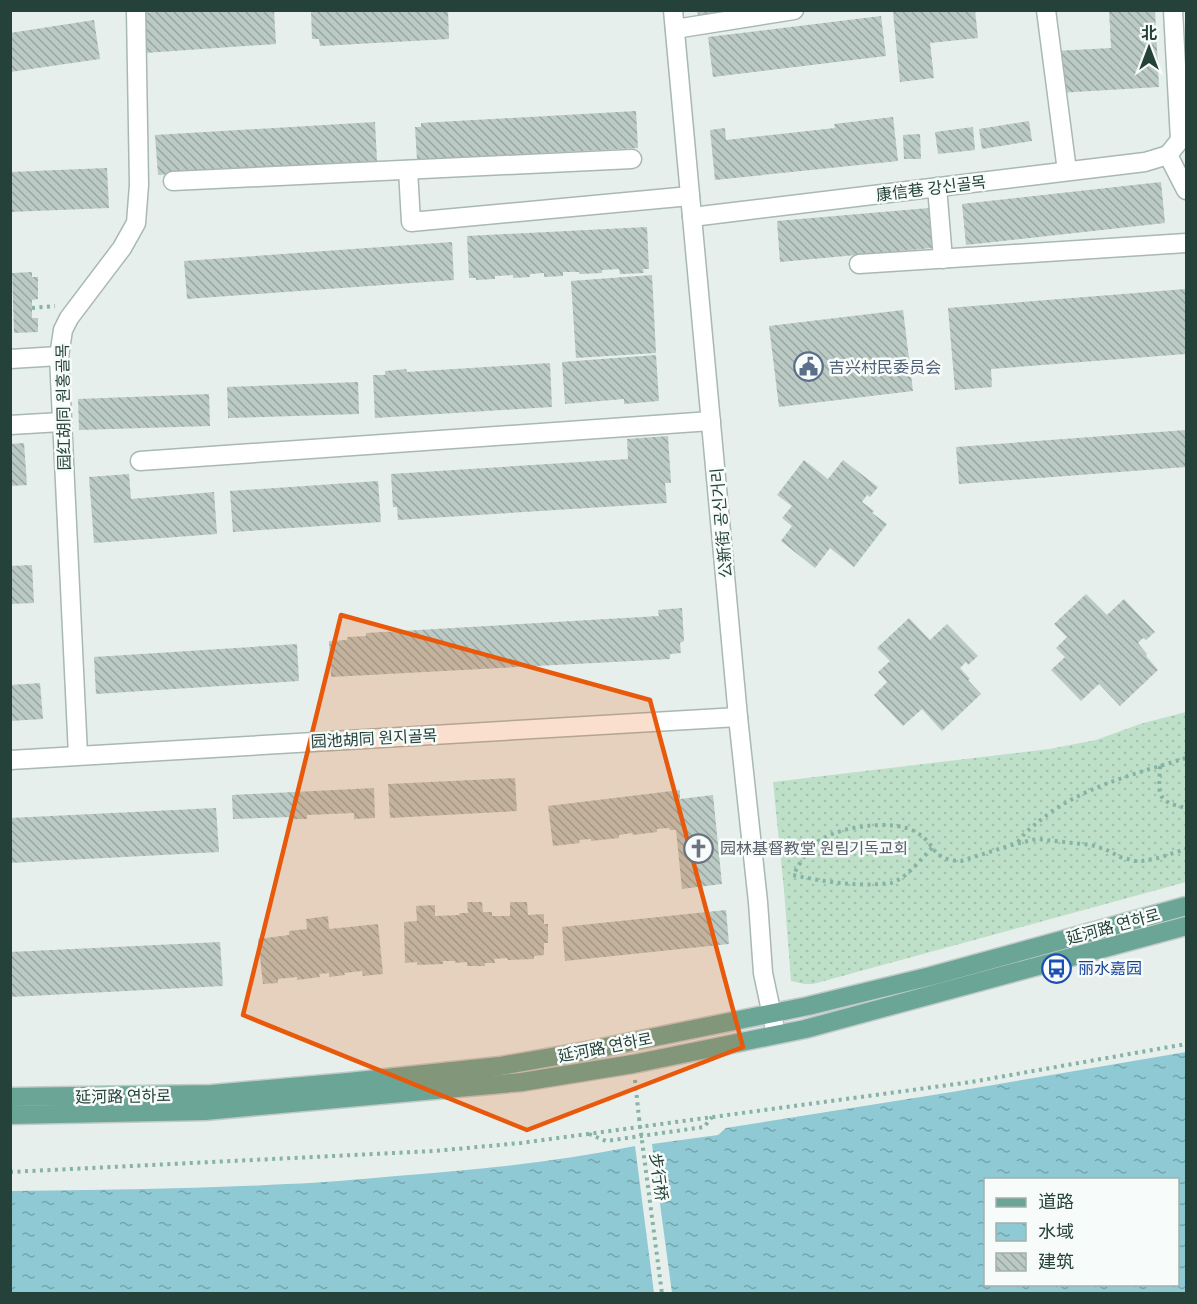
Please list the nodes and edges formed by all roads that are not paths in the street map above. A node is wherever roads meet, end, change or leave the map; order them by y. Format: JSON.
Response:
{"nodes":[{"id":1,"x":136,"y":10,"type":"edge"},
{"id":2,"x":673,"y":10,"type":"edge"},
{"id":3,"x":794,"y":10,"type":"edge"},
{"id":4,"x":1046,"y":10,"type":"edge"},
{"id":5,"x":1173,"y":10,"type":"edge"},
{"id":6,"x":675,"y":29,"type":"junction"},
{"id":7,"x":1168,"y":155,"type":"junction"},
{"id":8,"x":632,"y":159,"type":"dead end"},
{"id":9,"x":408,"y":170,"type":"junction"},
{"id":10,"x":1067,"y":171,"type":"junction"},
{"id":11,"x":173,"y":181,"type":"dead end"},
{"id":12,"x":937,"y":187,"type":"junction"},
{"id":13,"x":1186,"y":190,"type":"edge"},
{"id":14,"x":690,"y":196,"type":"junction"},
{"id":15,"x":692,"y":217,"type":"junction"},
{"id":16,"x":1186,"y":243,"type":"edge"},
{"id":17,"x":943,"y":259,"type":"junction"},
{"id":18,"x":859,"y":264,"type":"dead end"},
{"id":19,"x":59,"y":356,"type":"junction"},
{"id":20,"x":10,"y":358,"type":"edge"},
{"id":21,"x":711,"y":421,"type":"junction"},
{"id":22,"x":61,"y":422,"type":"junction"},
{"id":23,"x":10,"y":425,"type":"edge"},
{"id":24,"x":140,"y":461,"type":"dead end"},
{"id":25,"x":738,"y":717,"type":"junction"},
{"id":26,"x":78,"y":755,"type":"junction"},
{"id":27,"x":10,"y":760,"type":"edge"},
{"id":28,"x":1186,"y":906,"type":"edge"},
{"id":29,"x":1186,"y":926,"type":"edge"},
{"id":30,"x":771,"y":1014,"type":"junction"},
{"id":31,"x":776,"y":1034,"type":"junction"},
{"id":32,"x":10,"y":1097,"type":"edge"},
{"id":33,"x":10,"y":1115,"type":"edge"}],
"edges":[{"from":1,"to":19,"type":"street","name":"园红胡同 원홍골목"},
{"from":2,"to":6,"type":"street","name":"公新街 공신거리"},
{"from":3,"to":6,"type":"street"},
{"from":4,"to":10,"type":"street"},
{"from":5,"to":7,"type":"street"},
{"from":6,"to":14,"type":"street","name":"公新街 공신거리"},
{"from":7,"to":10,"type":"street","name":"康信巷 강신골목"},
{"from":7,"to":13,"type":"street"},
{"from":8,"to":9,"type":"street"},
{"from":9,"to":11,"type":"street"},
{"from":9,"to":14,"type":"street"},
{"from":10,"to":12,"type":"street","name":"康信巷 강신골목"},
{"from":12,"to":15,"type":"street","name":"康信巷 강신골목"},
{"from":12,"to":17,"type":"street"},
{"from":14,"to":15,"type":"street","name":"公新街 공신거리"},
{"from":15,"to":21,"type":"street","name":"公新街 공신거리"},
{"from":16,"to":17,"type":"street"},
{"from":17,"to":18,"type":"street"},
{"from":19,"to":20,"type":"street"},
{"from":19,"to":22,"type":"street","name":"园红胡同 원홍골목"},
{"from":21,"to":24,"type":"street"},
{"from":21,"to":25,"type":"street","name":"公新街 공신거리"},
{"from":22,"to":23,"type":"street"},
{"from":22,"to":26,"type":"street","name":"园红胡同 원홍골목"},
{"from":25,"to":26,"type":"street","name":"园池胡同 원지골목"},
{"from":25,"to":30,"type":"street","name":"公新街 공신거리"},
{"from":26,"to":27,"type":"street","name":"园池胡同 원지골목"},
{"from":28,"to":30,"type":"main road","name":"延河路 연하로"},
{"from":29,"to":31,"type":"main road","name":"延河路 연하로"},
{"from":30,"to":31,"type":"street","name":"公新街 공신거리"},
{"from":30,"to":32,"type":"main road","name":"延河路 연하로"},
{"from":31,"to":33,"type":"main road","name":"延河路 연하로"}]}
